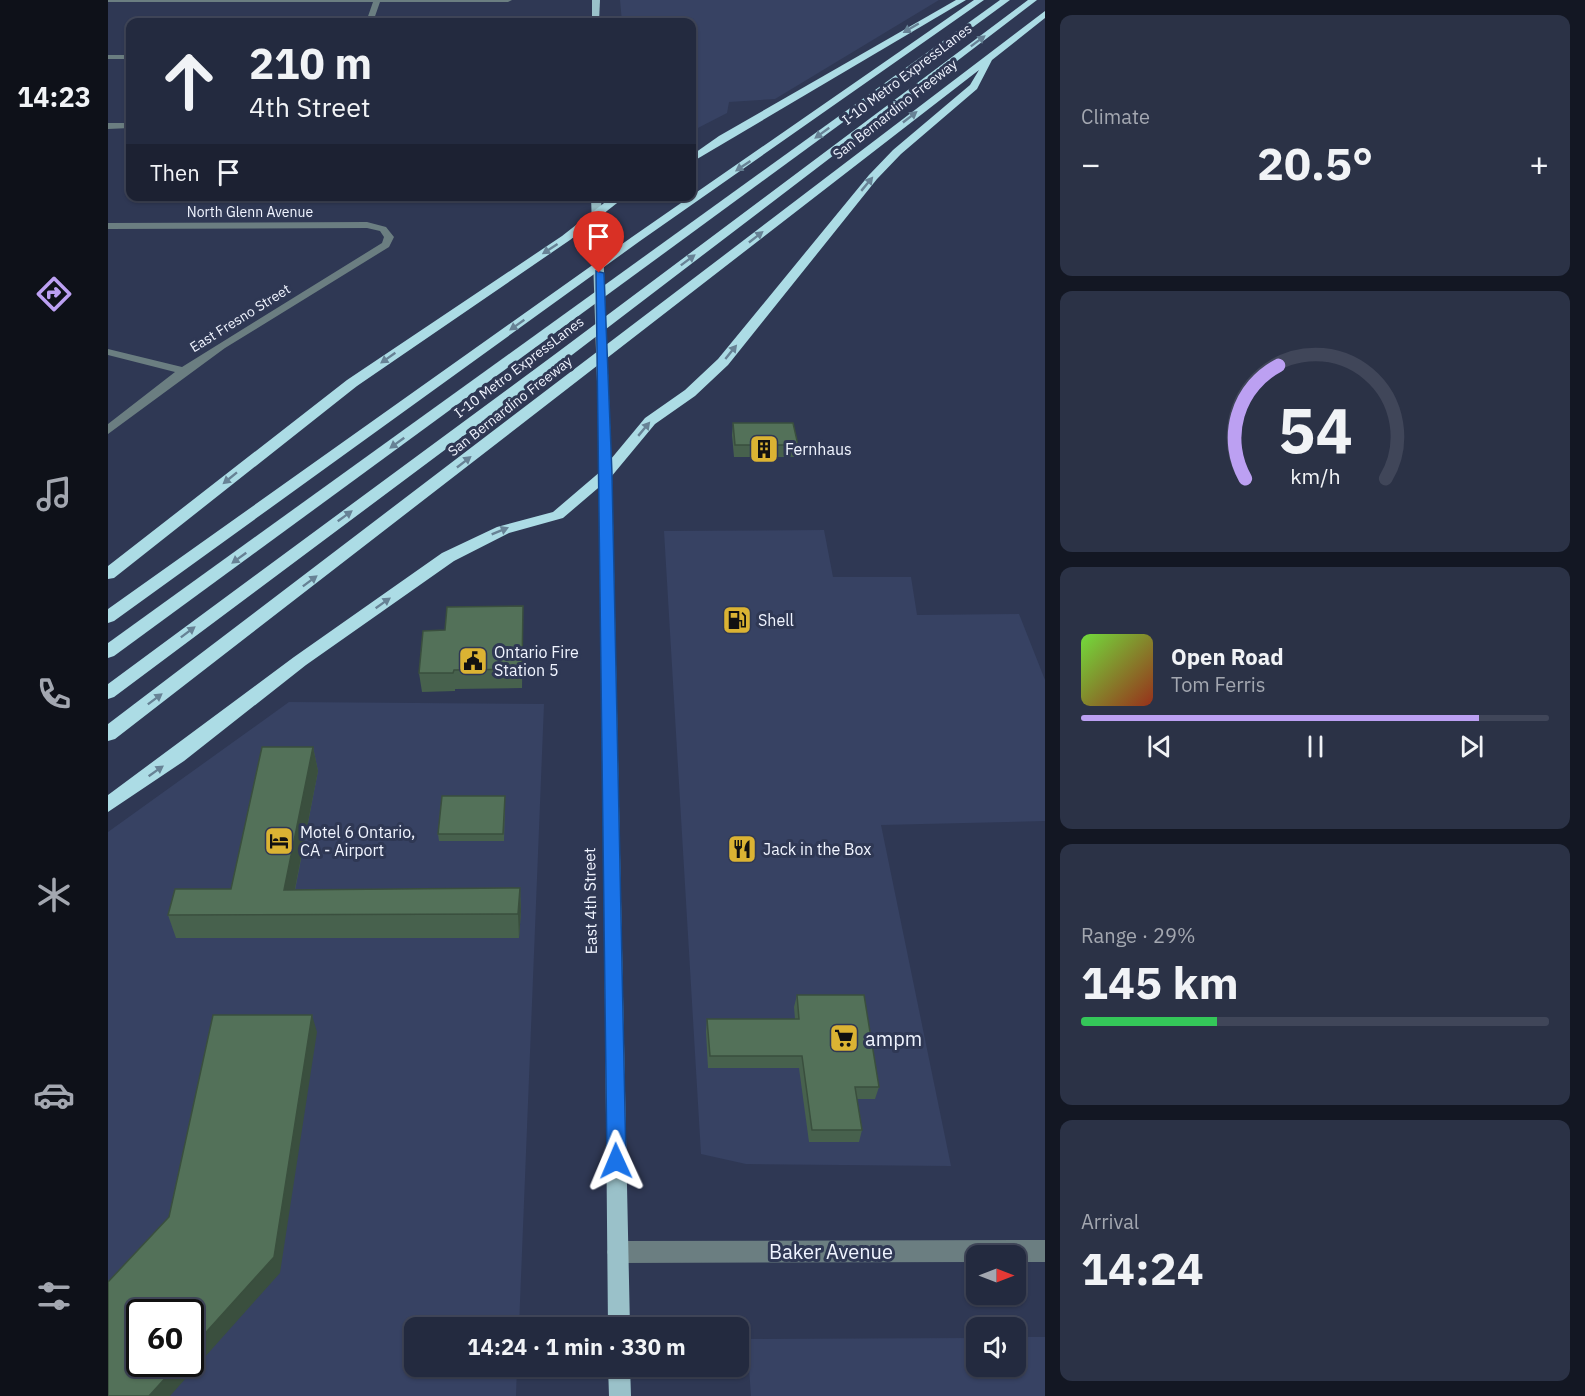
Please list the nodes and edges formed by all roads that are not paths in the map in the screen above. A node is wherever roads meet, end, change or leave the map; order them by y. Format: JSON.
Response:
{"nodes":[{"id":1,"x":108,"y":0,"type":"edge"},
{"id":2,"x":377,"y":0,"type":"edge"},
{"id":3,"x":508,"y":0,"type":"edge"},
{"id":4,"x":596,"y":0,"type":"edge"},
{"id":5,"x":962,"y":0,"type":"edge"},
{"id":6,"x":980,"y":0,"type":"edge"},
{"id":7,"x":1006,"y":0,"type":"edge"},
{"id":8,"x":1033,"y":0,"type":"edge"},
{"id":9,"x":1045,"y":14,"type":"edge"},
{"id":10,"x":371,"y":18,"type":"edge"},
{"id":11,"x":596,"y":18,"type":"edge"},
{"id":12,"x":992,"y":54,"type":"junction"},
{"id":13,"x":108,"y":57,"type":"edge"},
{"id":14,"x":126,"y":57,"type":"edge"},
{"id":15,"x":108,"y":126,"type":"edge"},
{"id":16,"x":126,"y":126,"type":"edge"},
{"id":17,"x":723,"y":138,"type":"junction"},
{"id":18,"x":696,"y":150,"type":"edge"},
{"id":19,"x":696,"y":156,"type":"edge"},
{"id":20,"x":696,"y":197,"type":"edge"},
{"id":21,"x":597,"y":201,"type":"edge"},
{"id":22,"x":614,"y":201,"type":"edge"},
{"id":23,"x":691,"y":201,"type":"edge"},
{"id":24,"x":597,"y":214,"type":"junction"},
{"id":25,"x":108,"y":226,"type":"edge"},
{"id":26,"x":389,"y":237,"type":"joint"},
{"id":27,"x":108,"y":352,"type":"edge"},
{"id":28,"x":184,"y":371,"type":"junction"},
{"id":29,"x":108,"y":430,"type":"edge"},
{"id":30,"x":606,"y":474,"type":"junction"},
{"id":31,"x":108,"y":574,"type":"edge"},
{"id":32,"x":108,"y":617,"type":"edge"},
{"id":33,"x":108,"y":652,"type":"edge"},
{"id":34,"x":108,"y":693,"type":"edge"},
{"id":35,"x":108,"y":734,"type":"edge"},
{"id":36,"x":108,"y":805,"type":"edge"},
{"id":37,"x":1045,"y":1251,"type":"edge"},
{"id":38,"x":618,"y":1252,"type":"junction"},
{"id":39,"x":619,"y":1317,"type":"edge"},
{"id":40,"x":619,"y":1377,"type":"edge"},
{"id":41,"x":620,"y":1396,"type":"edge"}],
"edges":[{"from":1,"to":2,"type":"street"},
{"from":2,"to":3,"type":"street"},
{"from":2,"to":10,"type":"street"},
{"from":4,"to":11,"type":"main road"},
{"from":5,"to":17,"type":"highway","one_way":true},
{"from":6,"to":20,"type":"highway","one_way":true},
{"from":7,"to":33,"type":"highway","name":"I-10 Metro ExpressLanes","one_way":true},
{"from":34,"to":8,"type":"highway","name":"I-10 Metro ExpressLanes","one_way":true},
{"from":9,"to":12,"type":"highway","name":"San Bernardino Freeway"},
{"from":30,"to":12,"type":"highway","one_way":true},
{"from":35,"to":12,"type":"highway","name":"San Bernardino Freeway","one_way":true},
{"from":13,"to":14,"type":"street"},
{"from":15,"to":16,"type":"street"},
{"from":17,"to":18,"type":"highway"},
{"from":17,"to":19,"type":"highway"},
{"from":21,"to":24,"type":"main road","name":"East 4th Street"},
{"from":22,"to":24,"type":"highway"},
{"from":23,"to":32,"type":"highway","one_way":true},
{"from":24,"to":30,"type":"main road","name":"East 4th Street"},
{"from":24,"to":31,"type":"highway","one_way":true},
{"from":25,"to":26,"type":"street","name":"North Glenn Avenue"},
{"from":26,"to":28,"type":"street","name":"East Fresno Street"},
{"from":27,"to":28,"type":"street"},
{"from":28,"to":29,"type":"street","name":"East Fresno Street"},
{"from":36,"to":30,"type":"highway","one_way":true},
{"from":30,"to":38,"type":"main road","name":"East 4th Street"},
{"from":37,"to":38,"type":"street","name":"Baker Avenue"},
{"from":38,"to":39,"type":"main road","name":"East 4th Street"},
{"from":40,"to":41,"type":"main road"}]}
